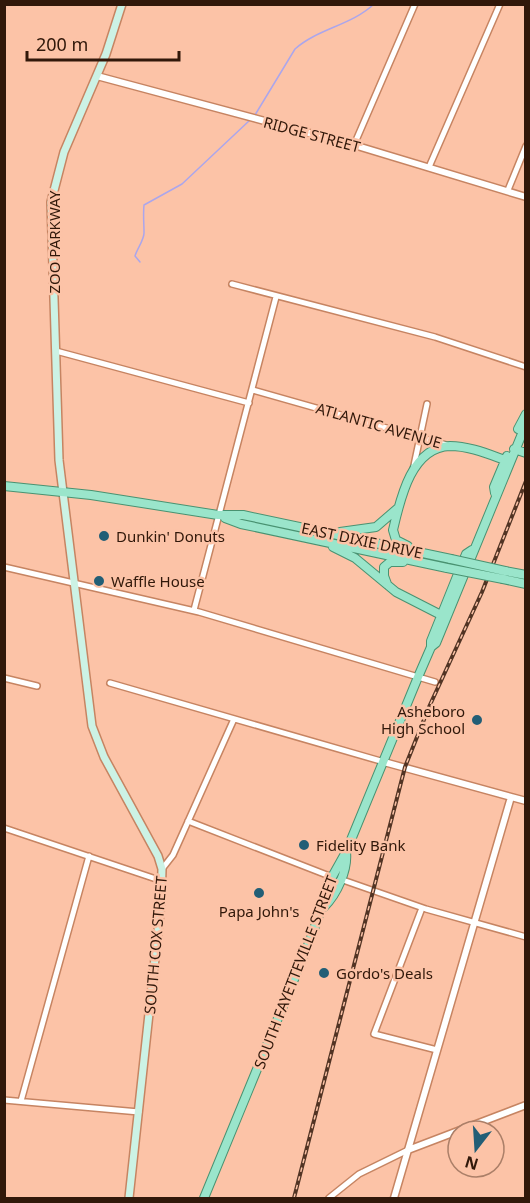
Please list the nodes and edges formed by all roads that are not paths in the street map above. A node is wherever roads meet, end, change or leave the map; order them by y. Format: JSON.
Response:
{"nodes":[{"id":1,"x":122,"y":4,"type":"edge"},
{"id":2,"x":415,"y":4,"type":"edge"},
{"id":3,"x":500,"y":4,"type":"edge"},
{"id":4,"x":97,"y":76,"type":"junction"},
{"id":5,"x":354,"y":145,"type":"junction"},
{"id":6,"x":525,"y":146,"type":"edge"},
{"id":7,"x":429,"y":167,"type":"junction"},
{"id":8,"x":508,"y":190,"type":"junction"},
{"id":9,"x":525,"y":196,"type":"edge"},
{"id":10,"x":232,"y":284,"type":"dead end"},
{"id":11,"x":276,"y":297,"type":"junction"},
{"id":12,"x":56,"y":351,"type":"junction"},
{"id":13,"x":525,"y":367,"type":"edge"},
{"id":14,"x":253,"y":390,"type":"junction"},
{"id":15,"x":249,"y":403,"type":"junction"},
{"id":16,"x":427,"y":404,"type":"dead end"},
{"id":17,"x":525,"y":414,"type":"edge"},
{"id":18,"x":525,"y":424,"type":"edge"},
{"id":19,"x":420,"y":436,"type":"junction"},
{"id":20,"x":451,"y":446,"type":"junction"},
{"id":21,"x":514,"y":449,"type":"junction"},
{"id":22,"x":525,"y":453,"type":"edge"},
{"id":23,"x":505,"y":460,"type":"junction"},
{"id":24,"x":413,"y":470,"type":"junction"},
{"id":25,"x":4,"y":486,"type":"edge"},
{"id":26,"x":63,"y":492,"type":"junction"},
{"id":27,"x":495,"y":493,"type":"junction"},
{"id":28,"x":400,"y":504,"type":"junction"},
{"id":29,"x":218,"y":515,"type":"junction"},
{"id":30,"x":318,"y":531,"type":"junction"},
{"id":31,"x":321,"y":540,"type":"junction"},
{"id":32,"x":472,"y":550,"type":"junction"},
{"id":33,"x":428,"y":554,"type":"junction"},
{"id":34,"x":420,"y":561,"type":"junction"},
{"id":35,"x":4,"y":567,"type":"edge"},
{"id":36,"x":504,"y":575,"type":"junction"},
{"id":37,"x":525,"y":575,"type":"edge"},
{"id":38,"x":525,"y":584,"type":"edge"},
{"id":39,"x":74,"y":585,"type":"junction"},
{"id":40,"x":389,"y":586,"type":"junction"},
{"id":41,"x":194,"y":610,"type":"junction"},
{"id":42,"x":441,"y":615,"type":"junction"},
{"id":43,"x":431,"y":647,"type":"junction"},
{"id":44,"x":418,"y":677,"type":"junction"},
{"id":45,"x":4,"y":678,"type":"edge"},
{"id":46,"x":435,"y":682,"type":"dead end"},
{"id":47,"x":110,"y":683,"type":"dead end"},
{"id":48,"x":37,"y":686,"type":"dead end"},
{"id":49,"x":234,"y":719,"type":"junction"},
{"id":50,"x":384,"y":762,"type":"junction"},
{"id":51,"x":511,"y":797,"type":"junction"},
{"id":52,"x":525,"y":801,"type":"edge"},
{"id":53,"x":188,"y":821,"type":"junction"},
{"id":54,"x":4,"y":828,"type":"edge"},
{"id":55,"x":89,"y":856,"type":"junction"},
{"id":56,"x":162,"y":869,"type":"junction"},
{"id":57,"x":336,"y":878,"type":"junction"},
{"id":58,"x":162,"y":881,"type":"junction"},
{"id":59,"x":422,"y":908,"type":"junction"},
{"id":60,"x":474,"y":923,"type":"junction"},
{"id":61,"x":525,"y":937,"type":"edge"},
{"id":62,"x":437,"y":1050,"type":"junction"},
{"id":63,"x":4,"y":1100,"type":"edge"},
{"id":64,"x":21,"y":1101,"type":"junction"},
{"id":65,"x":525,"y":1105,"type":"edge"},
{"id":66,"x":139,"y":1112,"type":"junction"},
{"id":67,"x":408,"y":1150,"type":"junction"},
{"id":68,"x":129,"y":1198,"type":"edge"},
{"id":69,"x":204,"y":1198,"type":"edge"},
{"id":70,"x":328,"y":1198,"type":"edge"},
{"id":71,"x":394,"y":1198,"type":"edge"}],
"edges":[{"from":1,"to":4,"type":"main road","name":"ZOO PARKWAY"},
{"from":2,"to":5,"type":"street"},
{"from":3,"to":7,"type":"street"},
{"from":4,"to":5,"type":"street","name":"RIDGE STREET"},
{"from":4,"to":12,"type":"main road","name":"ZOO PARKWAY"},
{"from":5,"to":7,"type":"street","name":"RIDGE STREET"},
{"from":6,"to":8,"type":"street"},
{"from":7,"to":8,"type":"street","name":"RIDGE STREET"},
{"from":8,"to":9,"type":"street","name":"RIDGE STREET"},
{"from":10,"to":11,"type":"street"},
{"from":11,"to":13,"type":"street"},
{"from":11,"to":14,"type":"street"},
{"from":12,"to":15,"type":"street"},
{"from":12,"to":26,"type":"main road","name":"ZOO PARKWAY"},
{"from":14,"to":15,"type":"street"},
{"from":14,"to":19,"type":"street","name":"ATLANTIC AVENUE"},
{"from":15,"to":29,"type":"street"},
{"from":16,"to":19,"type":"street"},
{"from":17,"to":23,"type":"main road"},
{"from":18,"to":21,"type":"main road"},
{"from":19,"to":20,"type":"street","name":"ATLANTIC AVENUE"},
{"from":19,"to":24,"type":"street"},
{"from":20,"to":23,"type":"main road","name":"ATLANTIC AVENUE"},
{"from":20,"to":24,"type":"main road"},
{"from":21,"to":22,"type":"main road"},
{"from":21,"to":27,"type":"main road"},
{"from":23,"to":27,"type":"main road"},
{"from":24,"to":28,"type":"main road"},
{"from":25,"to":26,"type":"main road","name":"EAST DIXIE DRIVE"},
{"from":26,"to":29,"type":"main road","name":"EAST DIXIE DRIVE"},
{"from":26,"to":39,"type":"main road","name":"SOUTH COX STREET"},
{"from":27,"to":32,"type":"main road"},
{"from":28,"to":30,"type":"main road"},
{"from":28,"to":33,"type":"main road"},
{"from":29,"to":30,"type":"main road","name":"EAST DIXIE DRIVE"},
{"from":29,"to":31,"type":"main road","name":"EAST DIXIE DRIVE"},
{"from":29,"to":41,"type":"street"},
{"from":30,"to":33,"type":"main road","name":"EAST DIXIE DRIVE"},
{"from":31,"to":34,"type":"main road","name":"EAST DIXIE DRIVE"},
{"from":31,"to":40,"type":"main road"},
{"from":32,"to":42,"type":"main road"},
{"from":32,"to":43,"type":"main road"},
{"from":33,"to":36,"type":"main road","name":"EAST DIXIE DRIVE","bridge":true},
{"from":34,"to":36,"type":"main road","name":"EAST DIXIE DRIVE","bridge":true},
{"from":34,"to":40,"type":"main road"},
{"from":35,"to":39,"type":"street"},
{"from":36,"to":37,"type":"main road"},
{"from":36,"to":38,"type":"main road"},
{"from":39,"to":41,"type":"street"},
{"from":39,"to":56,"type":"main road","name":"SOUTH COX STREET"},
{"from":40,"to":42,"type":"main road"},
{"from":41,"to":44,"type":"street"},
{"from":42,"to":43,"type":"main road"},
{"from":43,"to":44,"type":"main road"},
{"from":44,"to":46,"type":"street"},
{"from":44,"to":50,"type":"main road"},
{"from":45,"to":48,"type":"street"},
{"from":47,"to":49,"type":"street"},
{"from":49,"to":50,"type":"street"},
{"from":49,"to":53,"type":"street"},
{"from":50,"to":51,"type":"street"},
{"from":50,"to":57,"type":"main road","name":"SOUTH FAYETTEVILLE STREET"},
{"from":51,"to":52,"type":"street"},
{"from":51,"to":60,"type":"street"},
{"from":53,"to":56,"type":"street"},
{"from":53,"to":57,"type":"street"},
{"from":54,"to":55,"type":"street"},
{"from":55,"to":58,"type":"street"},
{"from":55,"to":64,"type":"street"},
{"from":56,"to":58,"type":"main road","name":"SOUTH COX STREET"},
{"from":57,"to":59,"type":"street"},
{"from":57,"to":69,"type":"main road","name":"SOUTH FAYETTEVILLE STREET"},
{"from":58,"to":66,"type":"main road","name":"SOUTH COX STREET"},
{"from":59,"to":60,"type":"street"},
{"from":59,"to":62,"type":"street"},
{"from":60,"to":61,"type":"street"},
{"from":60,"to":62,"type":"street"},
{"from":62,"to":67,"type":"street"},
{"from":63,"to":64,"type":"street"},
{"from":64,"to":66,"type":"street"},
{"from":65,"to":67,"type":"street"},
{"from":66,"to":68,"type":"main road","name":"SOUTH COX STREET"},
{"from":67,"to":70,"type":"street"},
{"from":67,"to":71,"type":"street"}]}
